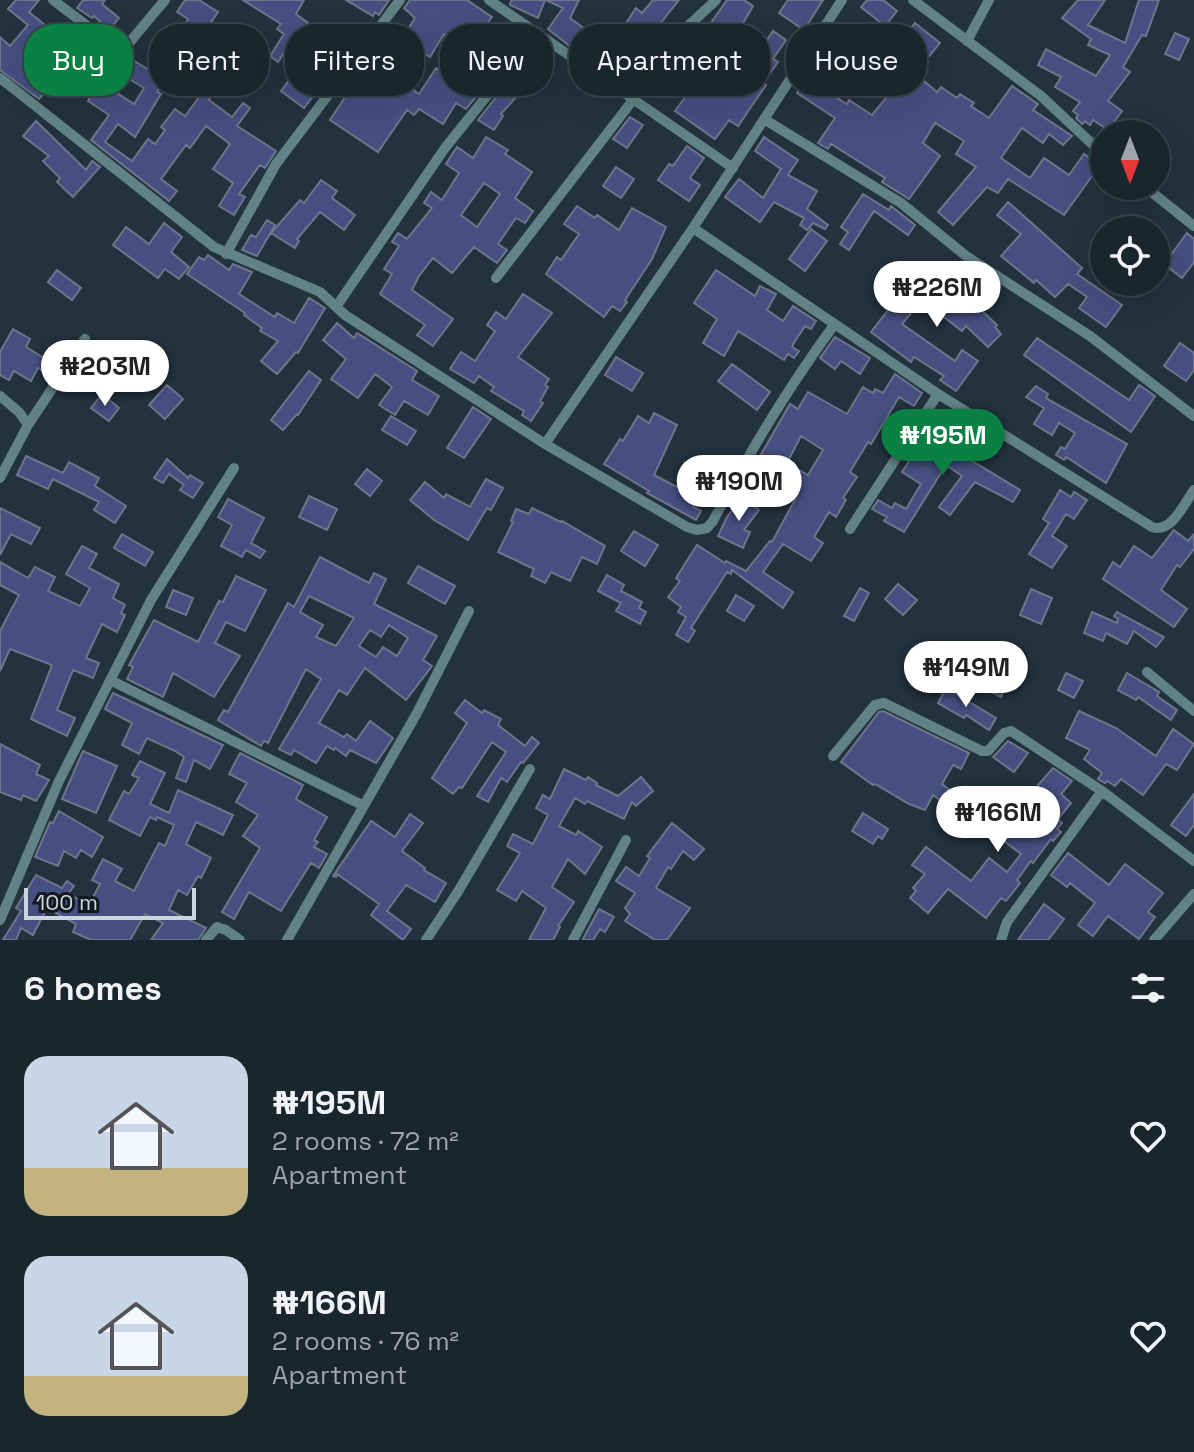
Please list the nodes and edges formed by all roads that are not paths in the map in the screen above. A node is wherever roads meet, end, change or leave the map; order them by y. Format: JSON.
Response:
{"nodes":[{"id":1,"x":53,"y":0,"type":"edge"},
{"id":2,"x":165,"y":0,"type":"edge"},
{"id":3,"x":400,"y":0,"type":"edge"},
{"id":4,"x":489,"y":0,"type":"edge"},
{"id":5,"x":716,"y":0,"type":"edge"},
{"id":6,"x":842,"y":0,"type":"edge"},
{"id":7,"x":913,"y":0,"type":"edge"},
{"id":8,"x":989,"y":0,"type":"edge"},
{"id":9,"x":526,"y":24,"type":"edge"},
{"id":10,"x":967,"y":41,"type":"junction"},
{"id":11,"x":553,"y":43,"type":"edge"},
{"id":12,"x":0,"y":78,"type":"edge"},
{"id":13,"x":487,"y":96,"type":"edge"},
{"id":14,"x":633,"y":100,"type":"junction"},
{"id":15,"x":764,"y":119,"type":"junction"},
{"id":16,"x":1090,"y":142,"type":"edge"},
{"id":17,"x":733,"y":168,"type":"junction"},
{"id":18,"x":1162,"y":200,"type":"edge"},
{"id":19,"x":1194,"y":226,"type":"edge"},
{"id":20,"x":693,"y":228,"type":"junction"},
{"id":21,"x":226,"y":254,"type":"junction"},
{"id":22,"x":496,"y":278,"type":"dead end"},
{"id":23,"x":336,"y":307,"type":"junction"},
{"id":24,"x":834,"y":325,"type":"junction"},
{"id":25,"x":85,"y":339,"type":"dead end"},
{"id":26,"x":938,"y":394,"type":"junction"},
{"id":27,"x":0,"y":396,"type":"edge"},
{"id":28,"x":1194,"y":416,"type":"edge"},
{"id":29,"x":28,"y":425,"type":"junction"},
{"id":30,"x":545,"y":444,"type":"junction"},
{"id":31,"x":234,"y":468,"type":"dead end"},
{"id":32,"x":0,"y":478,"type":"edge"},
{"id":33,"x":1194,"y":490,"type":"edge"},
{"id":34,"x":850,"y":529,"type":"dead end"},
{"id":35,"x":469,"y":611,"type":"dead end"},
{"id":36,"x":1147,"y":672,"type":"dead end"},
{"id":37,"x":110,"y":680,"type":"junction"},
{"id":38,"x":1193,"y":707,"type":"edge"},
{"id":39,"x":833,"y":756,"type":"dead end"},
{"id":40,"x":530,"y":769,"type":"dead end"},
{"id":41,"x":1102,"y":791,"type":"junction"},
{"id":42,"x":362,"y":805,"type":"junction"},
{"id":43,"x":626,"y":840,"type":"dead end"},
{"id":44,"x":1194,"y":861,"type":"edge"},
{"id":45,"x":1194,"y":894,"type":"edge"},
{"id":46,"x":0,"y":920,"type":"edge"},
{"id":47,"x":206,"y":940,"type":"edge"},
{"id":48,"x":240,"y":940,"type":"edge"},
{"id":49,"x":287,"y":940,"type":"edge"},
{"id":50,"x":426,"y":940,"type":"edge"},
{"id":51,"x":573,"y":940,"type":"edge"},
{"id":52,"x":1001,"y":940,"type":"edge"},
{"id":53,"x":1154,"y":940,"type":"edge"}],
"edges":[{"from":1,"to":2,"type":"street"},
{"from":3,"to":21,"type":"street"},
{"from":4,"to":9,"type":"street"},
{"from":5,"to":14,"type":"street"},
{"from":6,"to":15,"type":"street"},
{"from":7,"to":10,"type":"street"},
{"from":8,"to":10,"type":"street"},
{"from":10,"to":16,"type":"street"},
{"from":11,"to":14,"type":"street"},
{"from":12,"to":21,"type":"street"},
{"from":13,"to":23,"type":"street"},
{"from":14,"to":17,"type":"street"},
{"from":14,"to":22,"type":"street"},
{"from":15,"to":17,"type":"street"},
{"from":15,"to":28,"type":"street"},
{"from":17,"to":20,"type":"street"},
{"from":18,"to":19,"type":"street"},
{"from":20,"to":24,"type":"street"},
{"from":20,"to":30,"type":"street"},
{"from":21,"to":23,"type":"street"},
{"from":23,"to":30,"type":"street"},
{"from":24,"to":26,"type":"street"},
{"from":24,"to":30,"type":"street"},
{"from":25,"to":29,"type":"street"},
{"from":26,"to":33,"type":"street"},
{"from":26,"to":34,"type":"street"},
{"from":27,"to":29,"type":"street"},
{"from":29,"to":32,"type":"street"},
{"from":31,"to":37,"type":"street"},
{"from":35,"to":42,"type":"street"},
{"from":36,"to":38,"type":"street"},
{"from":37,"to":42,"type":"street"},
{"from":37,"to":46,"type":"street"},
{"from":39,"to":41,"type":"street"},
{"from":40,"to":50,"type":"street"},
{"from":41,"to":44,"type":"street"},
{"from":41,"to":52,"type":"street"},
{"from":42,"to":49,"type":"street"},
{"from":43,"to":51,"type":"street"},
{"from":45,"to":53,"type":"street"},
{"from":47,"to":48,"type":"street"}]}
